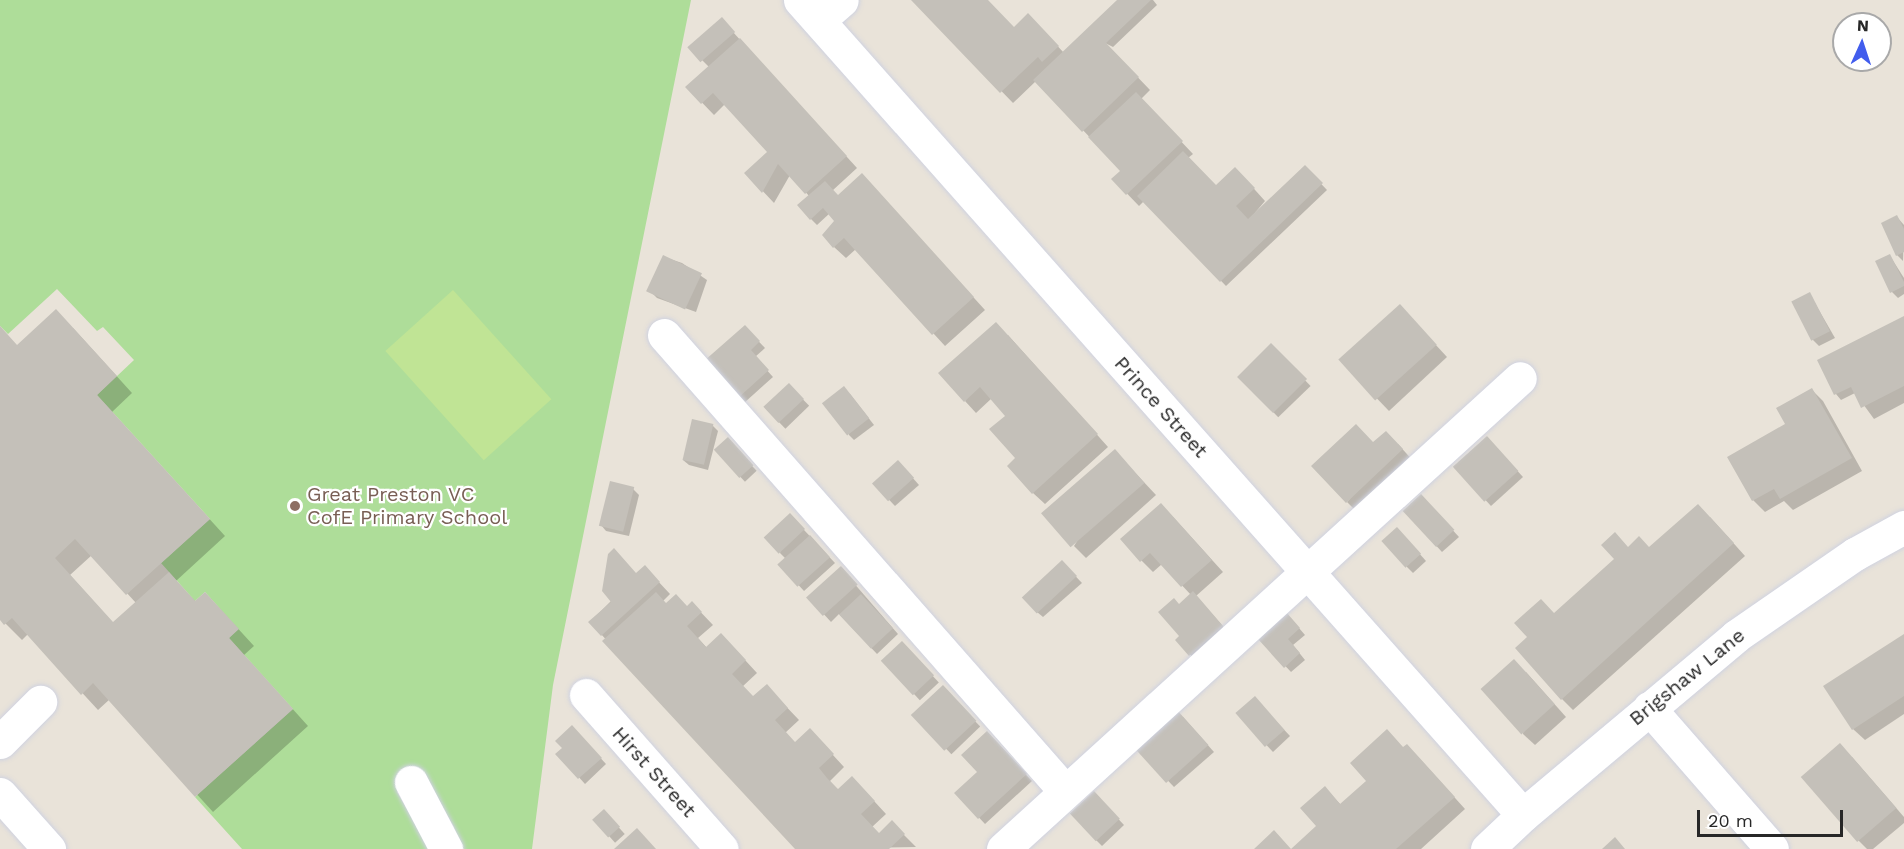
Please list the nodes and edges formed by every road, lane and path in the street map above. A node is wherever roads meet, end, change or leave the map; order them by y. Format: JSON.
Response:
{"nodes":[{"id":1,"x":820,"y":7,"type":"edge"},
{"id":2,"x":664,"y":335,"type":"dead end"},
{"id":3,"x":1520,"y":378,"type":"dead end"},
{"id":4,"x":1904,"y":527,"type":"edge"},
{"id":5,"x":1307,"y":572,"type":"junction"},
{"id":6,"x":586,"y":695,"type":"dead end"},
{"id":7,"x":40,"y":702,"type":"dead end"},
{"id":8,"x":1649,"y":708,"type":"junction"},
{"id":9,"x":0,"y":742,"type":"edge"},
{"id":10,"x":411,"y":782,"type":"dead end"},
{"id":11,"x":1065,"y":791,"type":"junction"},
{"id":12,"x":0,"y":794,"type":"edge"},
{"id":13,"x":1522,"y":815,"type":"junction"},
{"id":14,"x":49,"y":849,"type":"edge"},
{"id":15,"x":446,"y":849,"type":"edge"},
{"id":16,"x":722,"y":849,"type":"edge"},
{"id":17,"x":1003,"y":849,"type":"edge"},
{"id":18,"x":1487,"y":849,"type":"edge"},
{"id":19,"x":1772,"y":849,"type":"edge"}],
"edges":[{"from":1,"to":5,"type":"street","name":"Prince Street"},
{"from":2,"to":11,"type":"street"},
{"from":3,"to":5,"type":"street"},
{"from":4,"to":8,"type":"street","name":"Brigshaw Lane"},
{"from":5,"to":11,"type":"street"},
{"from":5,"to":13,"type":"street","name":"Prince Street"},
{"from":6,"to":16,"type":"street","name":"Hirst Street"},
{"from":7,"to":9,"type":"street"},
{"from":8,"to":13,"type":"street","name":"Brigshaw Lane"},
{"from":8,"to":19,"type":"street"},
{"from":10,"to":15,"type":"street"},
{"from":11,"to":17,"type":"street"},
{"from":12,"to":14,"type":"street"},
{"from":13,"to":18,"type":"street","name":"Brigshaw Lane"}]}
